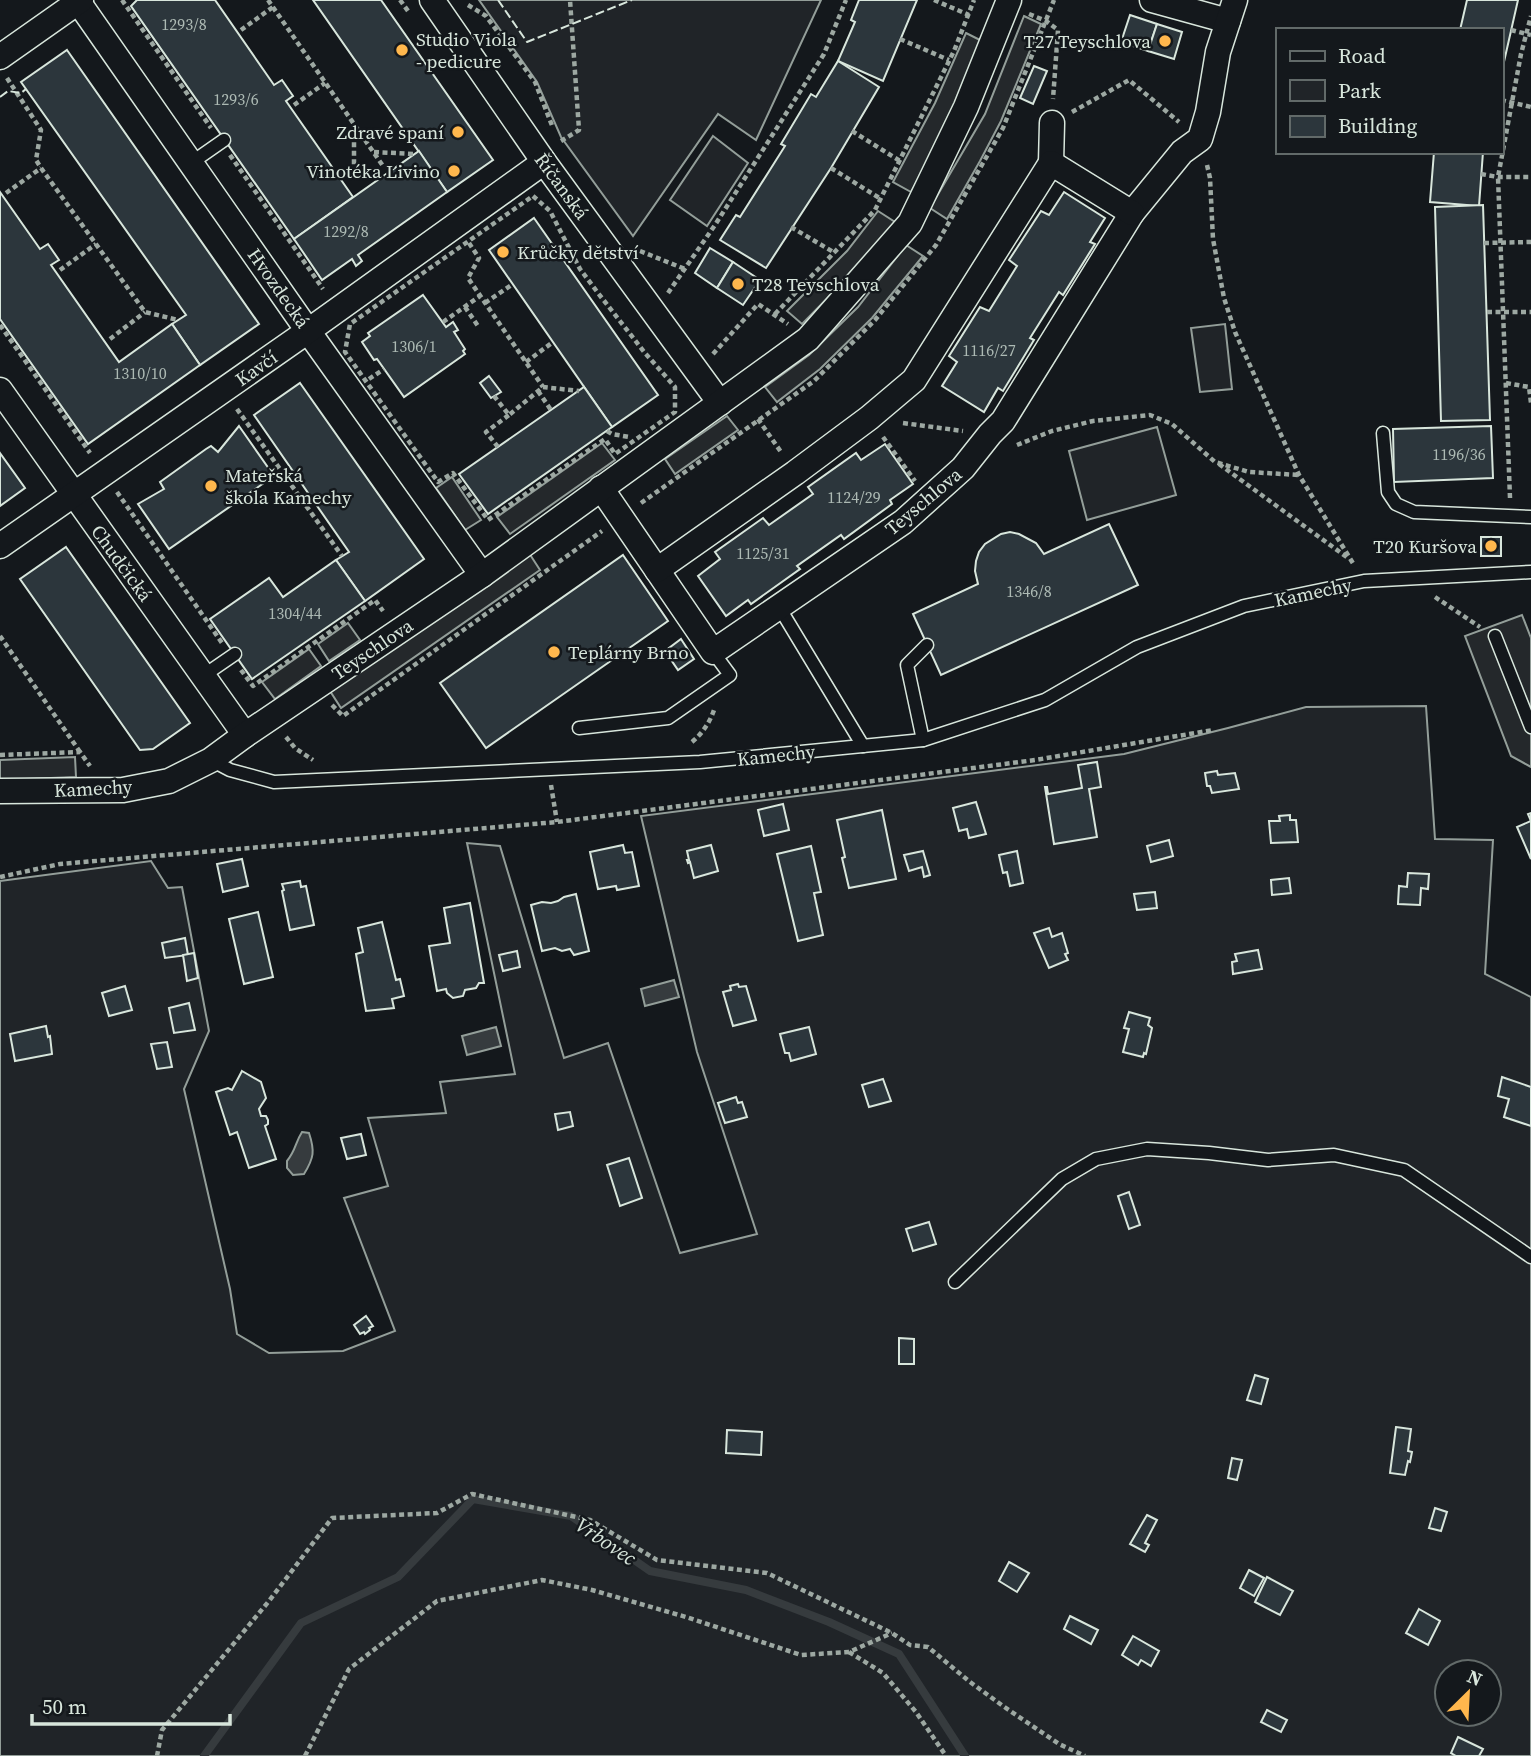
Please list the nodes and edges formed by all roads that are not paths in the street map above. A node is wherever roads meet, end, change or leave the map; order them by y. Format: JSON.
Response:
{"nodes":[{"id":1,"x":432,"y":0,"type":"edge"},
{"id":2,"x":1009,"y":0,"type":"edge"},
{"id":3,"x":1152,"y":0,"type":"edge"},
{"id":4,"x":79,"y":1,"type":"edge"},
{"id":5,"x":1231,"y":11,"type":"edge"},
{"id":6,"x":0,"y":57,"type":"edge"},
{"id":7,"x":1052,"y":124,"type":"road end"},
{"id":8,"x":223,"y":141,"type":"road end"},
{"id":9,"x":544,"y":162,"type":"junction"},
{"id":10,"x":191,"y":163,"type":"junction"},
{"id":11,"x":1051,"y":163,"type":"junction"},
{"id":12,"x":1132,"y":213,"type":"junction"},
{"id":13,"x":308,"y":331,"type":"junction"},
{"id":14,"x":0,"y":390,"type":"edge"},
{"id":15,"x":720,"y":403,"type":"junction"},
{"id":16,"x":1383,"y":433,"type":"dead end"},
{"id":17,"x":601,"y":488,"type":"junction"},
{"id":18,"x":74,"y":495,"type":"junction"},
{"id":19,"x":1531,"y":517,"type":"edge"},
{"id":20,"x":0,"y":546,"type":"edge"},
{"id":21,"x":657,"y":569,"type":"junction"},
{"id":22,"x":1531,"y":572,"type":"edge"},
{"id":23,"x":482,"y":575,"type":"junction"},
{"id":24,"x":779,"y":607,"type":"junction"},
{"id":25,"x":1495,"y":636,"type":"road end"},
{"id":26,"x":927,"y":645,"type":"dead end"},
{"id":27,"x":713,"y":652,"type":"junction"},
{"id":28,"x":233,"y":655,"type":"road end"},
{"id":29,"x":203,"y":676,"type":"junction"},
{"id":30,"x":1531,"y":727,"type":"edge"},
{"id":31,"x":579,"y":728,"type":"dead end"},
{"id":32,"x":245,"y":735,"type":"junction"},
{"id":33,"x":923,"y":740,"type":"junction"},
{"id":34,"x":863,"y":746,"type":"junction"},
{"id":35,"x":211,"y":760,"type":"junction"},
{"id":36,"x":0,"y":791,"type":"edge"},
{"id":37,"x":1531,"y":1258,"type":"edge"},
{"id":38,"x":955,"y":1282,"type":"dead end"}],
"edges":[{"from":1,"to":9,"type":"street","name":"Říčanská"},
{"from":2,"to":15,"type":"street","name":"Teyschlova"},
{"from":3,"to":5,"type":"street"},
{"from":4,"to":6,"type":"street"},
{"from":4,"to":10,"type":"street","name":"Hvozdecká"},
{"from":5,"to":12,"type":"street","name":"Teyschlova"},
{"from":7,"to":11,"type":"street"},
{"from":8,"to":10,"type":"lane"},
{"from":9,"to":13,"type":"street","name":"Kavčí"},
{"from":9,"to":15,"type":"street","name":"Říčanská"},
{"from":10,"to":13,"type":"street","name":"Hvozdecká"},
{"from":11,"to":12,"type":"street"},
{"from":11,"to":21,"type":"street"},
{"from":12,"to":24,"type":"street","name":"Teyschlova"},
{"from":13,"to":18,"type":"street","name":"Kavčí"},
{"from":13,"to":23,"type":"street","name":"Hvozdecká"},
{"from":14,"to":18,"type":"street","name":"Chudčická"},
{"from":15,"to":17,"type":"street","name":"Teyschlova"},
{"from":16,"to":19,"type":"lane"},
{"from":17,"to":21,"type":"street"},
{"from":17,"to":23,"type":"street","name":"Teyschlova"},
{"from":18,"to":20,"type":"street","name":"Kavčí"},
{"from":18,"to":29,"type":"street","name":"Chudčická"},
{"from":21,"to":27,"type":"street"},
{"from":22,"to":33,"type":"lane","name":"Kamechy"},
{"from":23,"to":32,"type":"street","name":"Teyschlova"},
{"from":24,"to":27,"type":"street","name":"Teyschlova"},
{"from":24,"to":34,"type":"lane"},
{"from":25,"to":30,"type":"lane"},
{"from":26,"to":33,"type":"lane"},
{"from":27,"to":31,"type":"lane"},
{"from":28,"to":29,"type":"lane"},
{"from":29,"to":32,"type":"street","name":"Chudčická"},
{"from":32,"to":35,"type":"street","name":"Teyschlova"},
{"from":33,"to":34,"type":"lane","name":"Kamechy"},
{"from":34,"to":35,"type":"lane","name":"Kamechy"},
{"from":35,"to":36,"type":"street","name":"Kamechy"},
{"from":37,"to":38,"type":"lane"}]}
